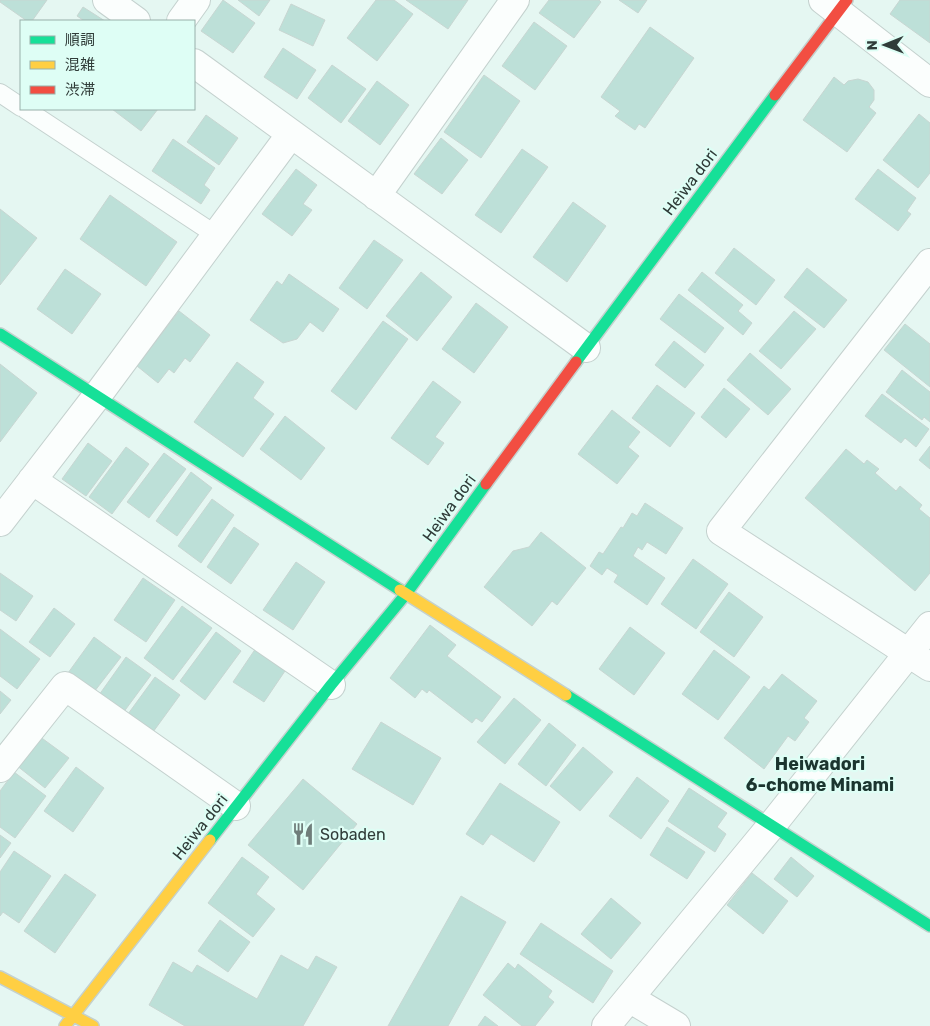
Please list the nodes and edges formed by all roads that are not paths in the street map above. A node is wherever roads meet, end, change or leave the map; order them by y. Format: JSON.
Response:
{"nodes":[{"id":1,"x":107,"y":0,"type":"edge"},
{"id":2,"x":196,"y":0,"type":"edge"},
{"id":3,"x":509,"y":2,"type":"edge"},
{"id":4,"x":836,"y":4,"type":"edge"},
{"id":5,"x":135,"y":20,"type":"edge"},
{"id":6,"x":182,"y":20,"type":"edge"},
{"id":7,"x":195,"y":64,"type":"edge"},
{"id":8,"x":930,"y":83,"type":"edge"},
{"id":9,"x":0,"y":93,"type":"edge"},
{"id":10,"x":20,"y":106,"type":"edge"},
{"id":11,"x":26,"y":110,"type":"edge"},
{"id":12,"x":291,"y":134,"type":"junction"},
{"id":13,"x":376,"y":196,"type":"junction"},
{"id":14,"x":216,"y":235,"type":"junction"},
{"id":15,"x":930,"y":263,"type":"edge"},
{"id":16,"x":0,"y":334,"type":"edge"},
{"id":17,"x":586,"y":348,"type":"junction"},
{"id":18,"x":96,"y":396,"type":"junction"},
{"id":19,"x":32,"y":480,"type":"junction"},
{"id":20,"x":0,"y":522,"type":"edge"},
{"id":21,"x":406,"y":594,"type":"junction"},
{"id":22,"x":930,"y":626,"type":"edge"},
{"id":23,"x":919,"y":660,"type":"edge"},
{"id":24,"x":331,"y":686,"type":"junction"},
{"id":25,"x":0,"y":768,"type":"edge"},
{"id":26,"x":236,"y":806,"type":"junction"},
{"id":27,"x":772,"y":825,"type":"junction"},
{"id":28,"x":930,"y":926,"type":"edge"},
{"id":29,"x":0,"y":977,"type":"edge"},
{"id":30,"x":629,"y":998,"type":"junction"},
{"id":31,"x":74,"y":1016,"type":"junction"},
{"id":32,"x":66,"y":1026,"type":"edge"},
{"id":33,"x":92,"y":1026,"type":"edge"},
{"id":34,"x":606,"y":1026,"type":"edge"},
{"id":35,"x":676,"y":1026,"type":"edge"}],
"edges":[{"from":1,"to":5,"type":"street"},
{"from":2,"to":6,"type":"street"},
{"from":3,"to":13,"type":"street"},
{"from":4,"to":8,"type":"street"},
{"from":4,"to":17,"type":"street","name":"Heiwa dori"},
{"from":7,"to":12,"type":"street"},
{"from":9,"to":10,"type":"lane"},
{"from":11,"to":14,"type":"lane"},
{"from":12,"to":13,"type":"street"},
{"from":12,"to":14,"type":"street"},
{"from":13,"to":17,"type":"street"},
{"from":14,"to":18,"type":"street"},
{"from":15,"to":23,"type":"street"},
{"from":16,"to":18,"type":"street"},
{"from":17,"to":21,"type":"street","name":"Heiwa dori"},
{"from":18,"to":19,"type":"street"},
{"from":18,"to":21,"type":"street"},
{"from":19,"to":20,"type":"street"},
{"from":19,"to":24,"type":"street"},
{"from":21,"to":24,"type":"street","name":"Heiwa dori"},
{"from":21,"to":27,"type":"street"},
{"from":22,"to":23,"type":"street"},
{"from":23,"to":27,"type":"street"},
{"from":24,"to":26,"type":"street","name":"Heiwa dori"},
{"from":25,"to":26,"type":"street"},
{"from":26,"to":31,"type":"street","name":"Heiwa dori"},
{"from":27,"to":28,"type":"street"},
{"from":27,"to":30,"type":"street"},
{"from":29,"to":31,"type":"street"},
{"from":30,"to":34,"type":"street"},
{"from":30,"to":35,"type":"street"},
{"from":31,"to":32,"type":"street","name":"Heiwa dori"},
{"from":31,"to":33,"type":"street"}]}
